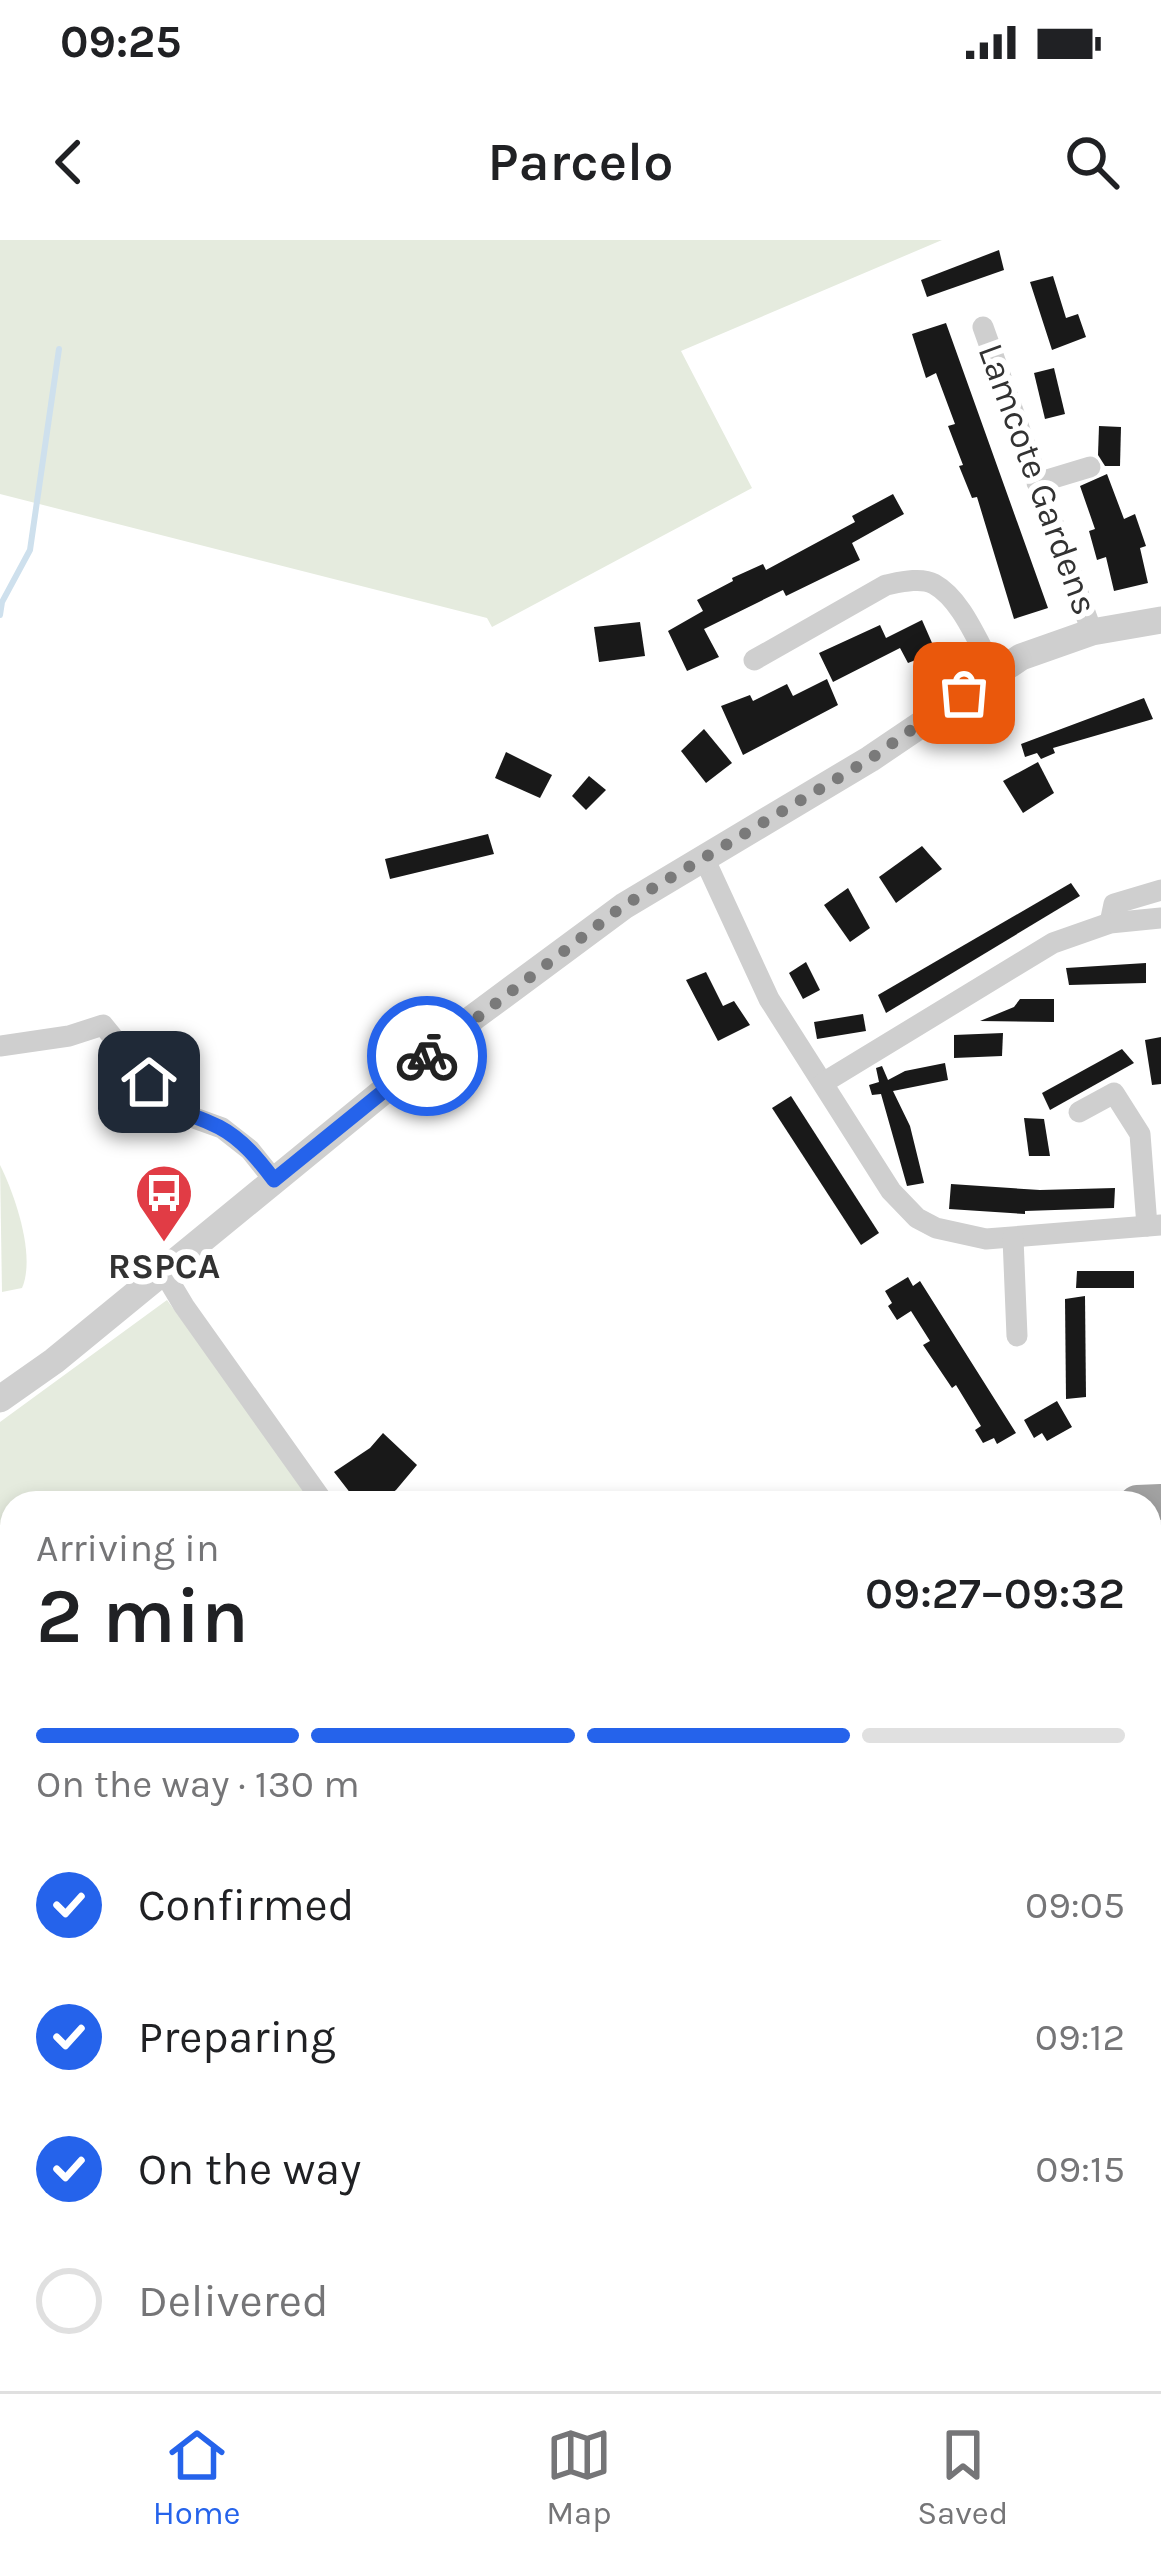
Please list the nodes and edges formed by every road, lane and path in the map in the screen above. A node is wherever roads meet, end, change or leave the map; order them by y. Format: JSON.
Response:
{"nodes":[{"id":1,"x":983,"y":327,"type":"dead end"},
{"id":2,"x":1090,"y":467,"type":"dead end"},
{"id":3,"x":1036,"y":483,"type":"junction"},
{"id":4,"x":1161,"y":620,"type":"edge"},
{"id":5,"x":1092,"y":632,"type":"junction"},
{"id":6,"x":754,"y":660,"type":"dead end"},
{"id":7,"x":995,"y":672,"type":"junction"},
{"id":8,"x":704,"y":858,"type":"junction"},
{"id":9,"x":1161,"y":890,"type":"edge"},
{"id":10,"x":1161,"y":918,"type":"edge"},
{"id":11,"x":1110,"y":923,"type":"junction"},
{"id":12,"x":0,"y":1046,"type":"edge"},
{"id":13,"x":823,"y":1083,"type":"junction"},
{"id":14,"x":1079,"y":1112,"type":"dead end"},
{"id":15,"x":274,"y":1180,"type":"junction"},
{"id":16,"x":1154,"y":1225,"type":"edge"},
{"id":17,"x":1013,"y":1238,"type":"junction"},
{"id":18,"x":164,"y":1271,"type":"junction"},
{"id":19,"x":1017,"y":1336,"type":"dead end"},
{"id":20,"x":0,"y":1399,"type":"edge"},
{"id":21,"x":315,"y":1491,"type":"edge"}],
"edges":[{"from":1,"to":3,"type":"street","name":"Lamcote Gardens"},
{"from":2,"to":3,"type":"street"},
{"from":3,"to":5,"type":"street","name":"Lamcote Gardens"},
{"from":4,"to":5,"type":"street"},
{"from":5,"to":7,"type":"street"},
{"from":6,"to":7,"type":"street"},
{"from":7,"to":8,"type":"street"},
{"from":8,"to":13,"type":"street"},
{"from":8,"to":15,"type":"street"},
{"from":9,"to":11,"type":"street"},
{"from":10,"to":11,"type":"street"},
{"from":11,"to":13,"type":"street"},
{"from":12,"to":15,"type":"street"},
{"from":13,"to":17,"type":"street"},
{"from":14,"to":16,"type":"street"},
{"from":15,"to":18,"type":"street"},
{"from":16,"to":17,"type":"street"},
{"from":17,"to":19,"type":"street"},
{"from":18,"to":20,"type":"street"},
{"from":18,"to":21,"type":"street"}]}
